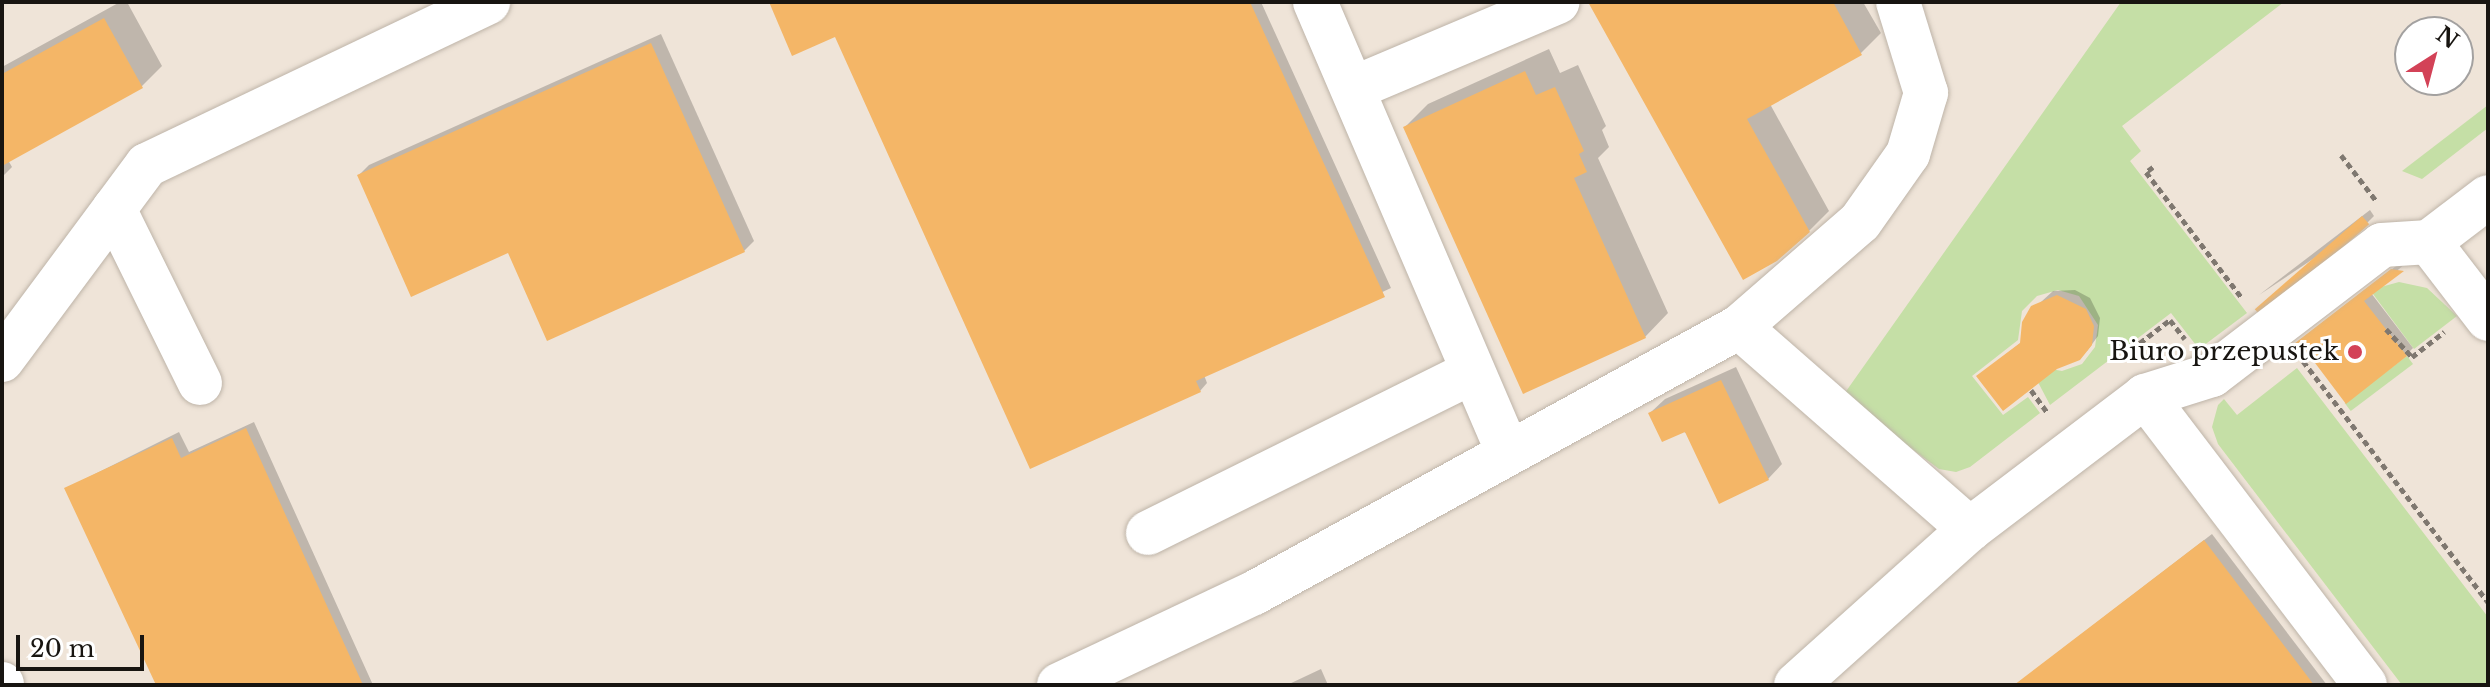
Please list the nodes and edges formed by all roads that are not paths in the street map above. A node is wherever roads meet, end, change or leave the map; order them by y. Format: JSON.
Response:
{"nodes":[{"id":1,"x":488,"y":2,"type":"edge"},
{"id":2,"x":1315,"y":2,"type":"edge"},
{"id":3,"x":1558,"y":2,"type":"edge"},
{"id":4,"x":1898,"y":2,"type":"edge"},
{"id":5,"x":436,"y":13,"type":"edge"},
{"id":6,"x":1354,"y":88,"type":"junction"},
{"id":7,"x":2488,"y":197,"type":"edge"},
{"id":8,"x":114,"y":209,"type":"junction"},
{"id":9,"x":2429,"y":242,"type":"junction"},
{"id":10,"x":2488,"y":319,"type":"edge"},
{"id":11,"x":1739,"y":327,"type":"junction"},
{"id":12,"x":2,"y":360,"type":"edge"},
{"id":13,"x":1472,"y":372,"type":"junction"},
{"id":14,"x":200,"y":383,"type":"dead end"},
{"id":15,"x":2145,"y":396,"type":"junction"},
{"id":16,"x":1508,"y":452,"type":"junction"},
{"id":17,"x":1970,"y":529,"type":"junction"},
{"id":18,"x":1148,"y":533,"type":"dead end"},
{"id":19,"x":1059,"y":685,"type":"edge"},
{"id":20,"x":1796,"y":685,"type":"edge"},
{"id":21,"x":2365,"y":685,"type":"edge"}],
"edges":[{"from":1,"to":5,"type":"lane"},
{"from":2,"to":6,"type":"lane"},
{"from":3,"to":6,"type":"lane"},
{"from":4,"to":11,"type":"lane"},
{"from":5,"to":8,"type":"lane"},
{"from":6,"to":13,"type":"lane"},
{"from":7,"to":9,"type":"lane"},
{"from":8,"to":12,"type":"lane"},
{"from":8,"to":14,"type":"lane"},
{"from":9,"to":10,"type":"lane"},
{"from":9,"to":15,"type":"lane"},
{"from":11,"to":16,"type":"lane"},
{"from":11,"to":17,"type":"lane"},
{"from":13,"to":16,"type":"lane"},
{"from":13,"to":18,"type":"lane"},
{"from":15,"to":17,"type":"lane"},
{"from":15,"to":21,"type":"lane"},
{"from":16,"to":19,"type":"lane"},
{"from":17,"to":20,"type":"lane"}]}
